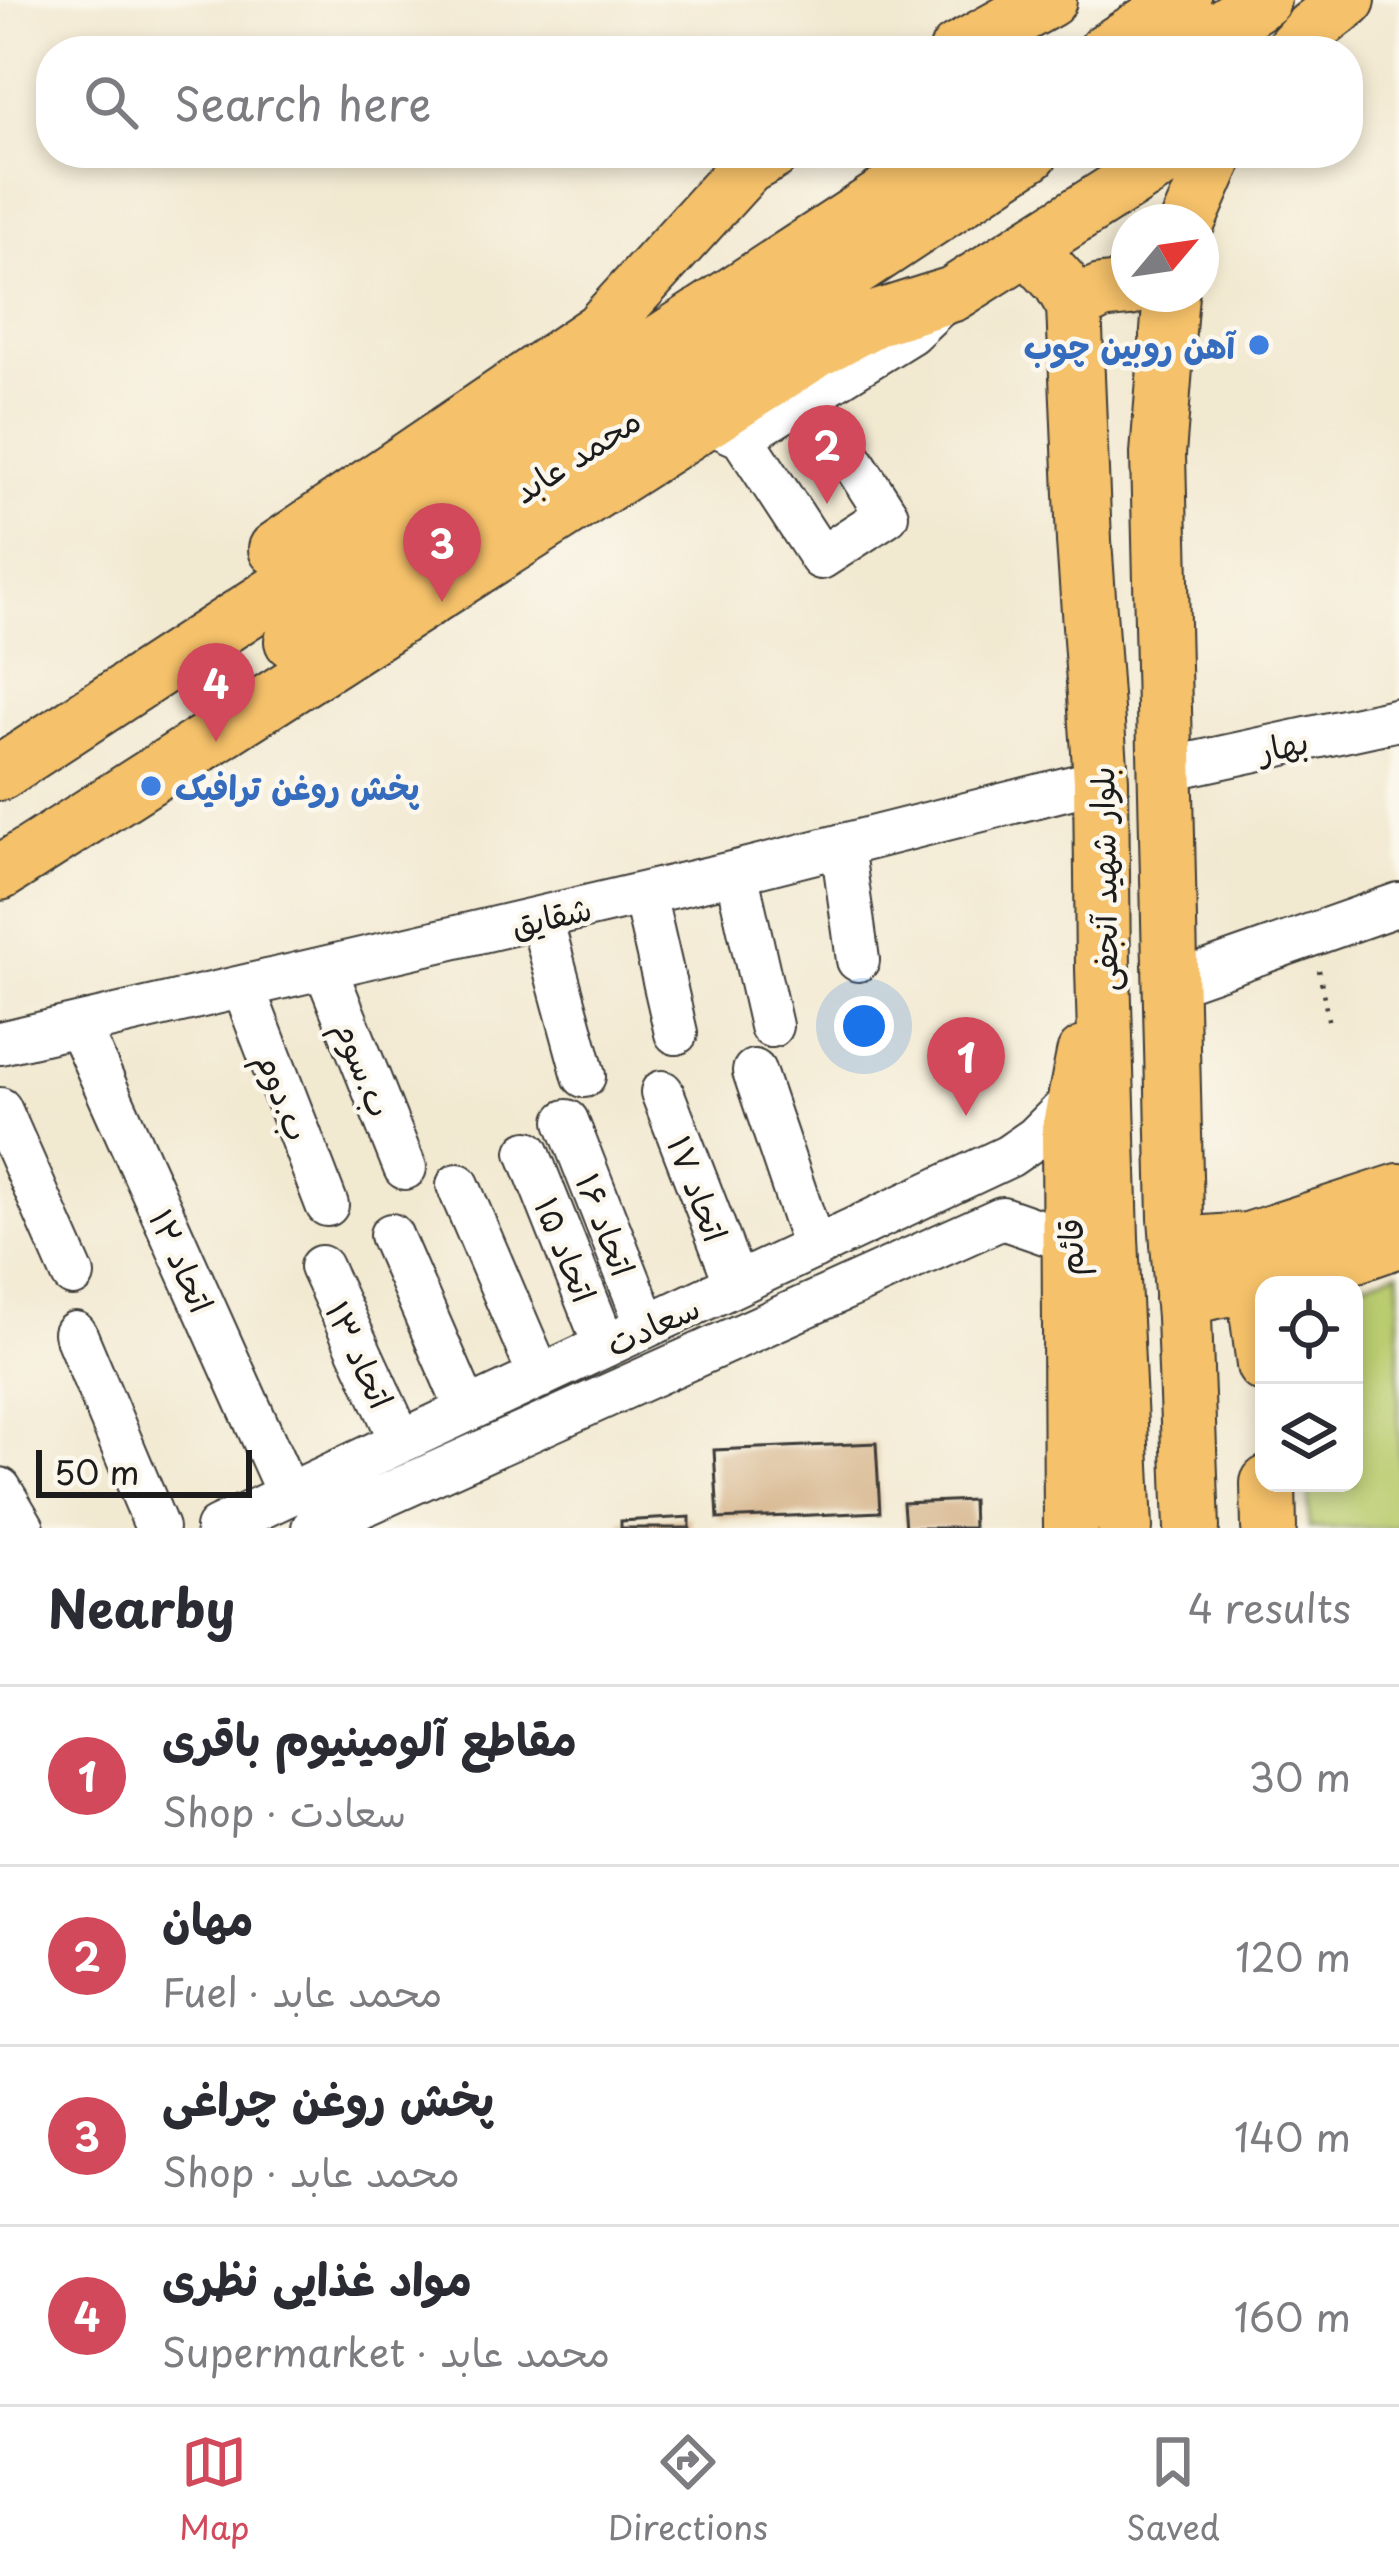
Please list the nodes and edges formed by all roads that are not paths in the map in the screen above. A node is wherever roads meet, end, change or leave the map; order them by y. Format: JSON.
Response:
{"nodes":[{"id":1,"x":1049,"y":0,"type":"edge"},
{"id":2,"x":1183,"y":0,"type":"edge"},
{"id":3,"x":1263,"y":0,"type":"edge"},
{"id":4,"x":1348,"y":0,"type":"edge"},
{"id":5,"x":984,"y":36,"type":"edge"},
{"id":6,"x":1128,"y":36,"type":"edge"},
{"id":7,"x":1208,"y":36,"type":"edge"},
{"id":8,"x":1305,"y":36,"type":"edge"},
{"id":9,"x":746,"y":168,"type":"edge"},
{"id":10,"x":926,"y":168,"type":"edge"},
{"id":11,"x":1008,"y":168,"type":"edge"},
{"id":12,"x":1152,"y":168,"type":"edge"},
{"id":13,"x":1211,"y":168,"type":"edge"},
{"id":14,"x":1196,"y":204,"type":"edge"},
{"id":15,"x":1028,"y":247,"type":"junction"},
{"id":16,"x":1111,"y":293,"type":"edge"},
{"id":17,"x":952,"y":294,"type":"junction"},
{"id":18,"x":1074,"y":306,"type":"junction"},
{"id":19,"x":1153,"y":312,"type":"edge"},
{"id":20,"x":810,"y":395,"type":"junction"},
{"id":21,"x":723,"y":428,"type":"junction"},
{"id":22,"x":1399,"y":719,"type":"edge"},
{"id":23,"x":0,"y":735,"type":"edge"},
{"id":24,"x":1168,"y":769,"type":"junction"},
{"id":25,"x":0,"y":773,"type":"edge"},
{"id":26,"x":1101,"y":780,"type":"junction"},
{"id":27,"x":0,"y":834,"type":"edge"},
{"id":28,"x":842,"y":845,"type":"junction"},
{"id":29,"x":736,"y":872,"type":"junction"},
{"id":30,"x":0,"y":873,"type":"edge"},
{"id":31,"x":644,"y":894,"type":"junction"},
{"id":32,"x":1399,"y":904,"type":"edge"},
{"id":33,"x":541,"y":918,"type":"junction"},
{"id":34,"x":858,"y":960,"type":"dead end"},
{"id":35,"x":325,"y":968,"type":"junction"},
{"id":36,"x":1103,"y":969,"type":"junction"},
{"id":37,"x":1172,"y":984,"type":"junction"},
{"id":38,"x":243,"y":987,"type":"junction"},
{"id":39,"x":78,"y":1025,"type":"junction"},
{"id":40,"x":771,"y":1026,"type":"dead end"},
{"id":41,"x":676,"y":1033,"type":"dead end"},
{"id":42,"x":0,"y":1043,"type":"edge"},
{"id":43,"x":754,"y":1071,"type":"dead end"},
{"id":44,"x":584,"y":1076,"type":"dead end"},
{"id":45,"x":662,"y":1093,"type":"dead end"},
{"id":46,"x":1074,"y":1100,"type":"junction"},
{"id":47,"x":0,"y":1109,"type":"edge"},
{"id":48,"x":566,"y":1121,"type":"dead end"},
{"id":49,"x":528,"y":1152,"type":"dead end"},
{"id":50,"x":405,"y":1168,"type":"dead end"},
{"id":51,"x":983,"y":1168,"type":"junction"},
{"id":52,"x":458,"y":1185,"type":"dead end"},
{"id":53,"x":327,"y":1205,"type":"dead end"},
{"id":54,"x":1002,"y":1218,"type":"junction"},
{"id":55,"x":1392,"y":1218,"type":"edge"},
{"id":56,"x":392,"y":1235,"type":"dead end"},
{"id":57,"x":1068,"y":1241,"type":"junction"},
{"id":58,"x":1178,"y":1245,"type":"junction"},
{"id":59,"x":814,"y":1247,"type":"junction"},
{"id":60,"x":1252,"y":1262,"type":"junction"},
{"id":61,"x":321,"y":1267,"type":"dead end"},
{"id":62,"x":73,"y":1275,"type":"dead end"},
{"id":63,"x":736,"y":1284,"type":"junction"},
{"id":64,"x":1113,"y":1287,"type":"junction"},
{"id":65,"x":1255,"y":1288,"type":"edge"},
{"id":66,"x":1182,"y":1298,"type":"junction"},
{"id":67,"x":646,"y":1326,"type":"junction"},
{"id":68,"x":75,"y":1333,"type":"dead end"},
{"id":69,"x":605,"y":1346,"type":"junction"},
{"id":70,"x":540,"y":1377,"type":"junction"},
{"id":71,"x":467,"y":1410,"type":"junction"},
{"id":72,"x":401,"y":1442,"type":"junction"},
{"id":73,"x":0,"y":1490,"type":"edge"},
{"id":74,"x":1268,"y":1492,"type":"edge"},
{"id":75,"x":301,"y":1511,"type":"edge"},
{"id":76,"x":23,"y":1528,"type":"edge"},
{"id":77,"x":158,"y":1528,"type":"edge"},
{"id":78,"x":217,"y":1528,"type":"edge"},
{"id":79,"x":1071,"y":1528,"type":"edge"},
{"id":80,"x":1125,"y":1528,"type":"edge"},
{"id":81,"x":1192,"y":1528,"type":"edge"},
{"id":82,"x":1269,"y":1528,"type":"edge"}],
"edges":[{"from":1,"to":5,"type":"main road"},
{"from":2,"to":6,"type":"main road"},
{"from":3,"to":7,"type":"main road"},
{"from":4,"to":8,"type":"main road"},
{"from":9,"to":23,"type":"main road"},
{"from":10,"to":25,"type":"main road","name":"محمد عابد"},
{"from":11,"to":27,"type":"main road","name":"محمد عابد"},
{"from":12,"to":15,"type":"main road"},
{"from":13,"to":14,"type":"main road"},
{"from":15,"to":17,"type":"main road"},
{"from":15,"to":18,"type":"main road"},
{"from":16,"to":18,"type":"main road"},
{"from":17,"to":20,"type":"street"},
{"from":17,"to":21,"type":"main road"},
{"from":18,"to":26,"type":"main road","name":"بلوار شهید آنجفی"},
{"from":19,"to":24,"type":"main road","name":"بلوار شهید آنجفی"},
{"from":20,"to":21,"type":"street"},
{"from":20,"to":21,"type":"street"},
{"from":21,"to":30,"type":"main road"},
{"from":22,"to":24,"type":"street","name":"بهار"},
{"from":24,"to":37,"type":"main road","name":"بلوار شهید آنجفی"},
{"from":26,"to":28,"type":"street","name":"شقایق"},
{"from":26,"to":36,"type":"main road","name":"بلوار شهید آنجفی"},
{"from":28,"to":29,"type":"street","name":"شقایق"},
{"from":28,"to":34,"type":"street"},
{"from":29,"to":31,"type":"street","name":"شقایق"},
{"from":29,"to":40,"type":"street"},
{"from":31,"to":33,"type":"street","name":"شقایق"},
{"from":31,"to":41,"type":"street"},
{"from":32,"to":37,"type":"street"},
{"from":33,"to":35,"type":"street","name":"شقایق"},
{"from":33,"to":44,"type":"street"},
{"from":35,"to":38,"type":"street","name":"شقایق"},
{"from":35,"to":50,"type":"street","name":"ب.سوم"},
{"from":36,"to":46,"type":"main road","name":"قائم"},
{"from":36,"to":64,"type":"main road","name":"بلوار شهید آنجفی"},
{"from":37,"to":58,"type":"main road","name":"بلوار شهید آنجفی"},
{"from":38,"to":39,"type":"street","name":"شقایق"},
{"from":38,"to":53,"type":"street","name":"ب.دوم"},
{"from":39,"to":42,"type":"street","name":"شقایق"},
{"from":39,"to":75,"type":"street","name":"اتحاد ۱۲"},
{"from":43,"to":59,"type":"street"},
{"from":45,"to":63,"type":"street","name":"اتحاد ۱۷"},
{"from":46,"to":51,"type":"street","name":"سعادت"},
{"from":46,"to":57,"type":"main road","name":"قائم"},
{"from":47,"to":62,"type":"street"},
{"from":48,"to":67,"type":"street","name":"اتحاد ۱۶"},
{"from":49,"to":69,"type":"street","name":"اتحاد ۱۵"},
{"from":51,"to":54,"type":"street"},
{"from":51,"to":59,"type":"street","name":"سعادت"},
{"from":52,"to":70,"type":"street"},
{"from":54,"to":57,"type":"street"},
{"from":54,"to":75,"type":"street","name":"سعادت"},
{"from":55,"to":60,"type":"main road"},
{"from":56,"to":71,"type":"street"},
{"from":57,"to":64,"type":"street"},
{"from":57,"to":79,"type":"main road","name":"قائم"},
{"from":58,"to":60,"type":"main road"},
{"from":58,"to":66,"type":"main road","name":"بلوار شهید آنجفی"},
{"from":59,"to":63,"type":"street","name":"سعادت"},
{"from":60,"to":65,"type":"main road"},
{"from":60,"to":66,"type":"main road"},
{"from":61,"to":72,"type":"street","name":"اتحاد ۱۳"},
{"from":63,"to":67,"type":"street","name":"سعادت"},
{"from":64,"to":80,"type":"main road","name":"بلوار شهید آنجفی"},
{"from":66,"to":81,"type":"main road","name":"بلوار شهید آنجفی"},
{"from":67,"to":69,"type":"street","name":"سعادت"},
{"from":68,"to":77,"type":"street"},
{"from":69,"to":70,"type":"street","name":"سعادت"},
{"from":70,"to":71,"type":"street","name":"سعادت"},
{"from":71,"to":72,"type":"street","name":"سعادت"},
{"from":72,"to":75,"type":"street","name":"سعادت"},
{"from":73,"to":76,"type":"street"},
{"from":74,"to":82,"type":"main road"},
{"from":75,"to":78,"type":"street","name":"سعادت"}]}
